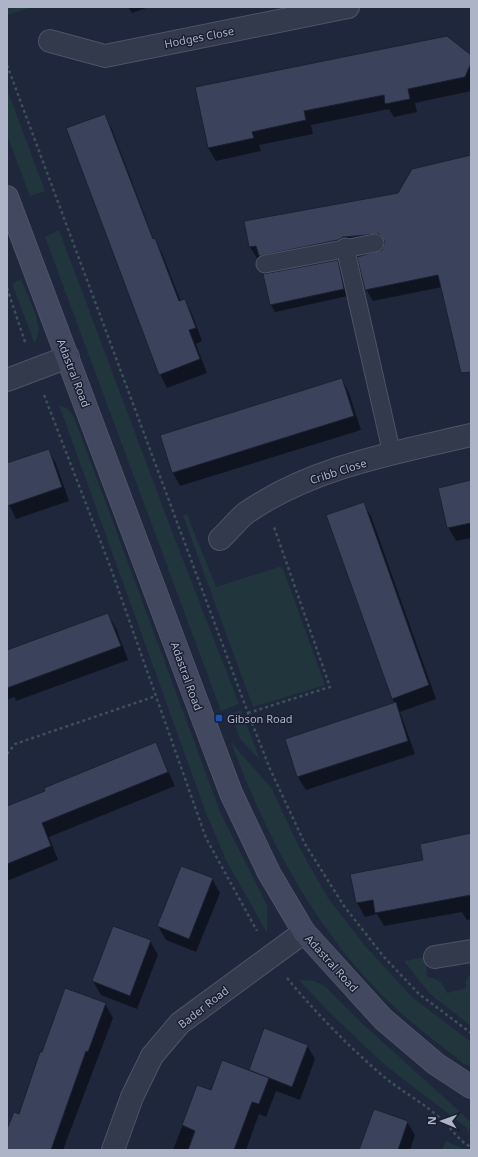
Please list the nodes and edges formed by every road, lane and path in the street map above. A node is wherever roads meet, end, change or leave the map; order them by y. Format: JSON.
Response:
{"nodes":[{"id":1,"x":348,"y":7,"type":"edge"},
{"id":2,"x":50,"y":41,"type":"dead end"},
{"id":3,"x":7,"y":65,"type":"edge"},
{"id":4,"x":7,"y":198,"type":"edge"},
{"id":5,"x":375,"y":243,"type":"dead end"},
{"id":6,"x":345,"y":247,"type":"junction"},
{"id":7,"x":265,"y":264,"type":"dead end"},
{"id":8,"x":68,"y":357,"type":"junction"},
{"id":9,"x":7,"y":380,"type":"edge"},
{"id":10,"x":471,"y":435,"type":"edge"},
{"id":11,"x":392,"y":454,"type":"junction"},
{"id":12,"x":265,"y":502,"type":"junction"},
{"id":13,"x":220,"y":539,"type":"dead end"},
{"id":14,"x":156,"y":696,"type":"dead end"},
{"id":15,"x":248,"y":713,"type":"junction"},
{"id":16,"x":7,"y":754,"type":"edge"},
{"id":17,"x":304,"y":932,"type":"junction"},
{"id":18,"x":471,"y":951,"type":"edge"},
{"id":19,"x":435,"y":957,"type":"dead end"},
{"id":20,"x":471,"y":1033,"type":"edge"},
{"id":21,"x":471,"y":1087,"type":"edge"},
{"id":22,"x":113,"y":1150,"type":"edge"}],
"edges":[{"from":1,"to":2,"type":"street","name":"Hodges Close"},
{"from":3,"to":15,"type":"path"},
{"from":4,"to":8,"type":"street","name":"Adastral Road"},
{"from":5,"to":6,"type":"lane"},
{"from":6,"to":7,"type":"lane"},
{"from":6,"to":11,"type":"lane"},
{"from":8,"to":9,"type":"street"},
{"from":8,"to":17,"type":"street","name":"Adastral Road"},
{"from":10,"to":11,"type":"street","name":"Cribb Close"},
{"from":11,"to":12,"type":"street","name":"Cribb Close"},
{"from":12,"to":13,"type":"street","name":"Cribb Close"},
{"from":12,"to":15,"type":"path"},
{"from":14,"to":16,"type":"path"},
{"from":15,"to":20,"type":"path"},
{"from":17,"to":21,"type":"street","name":"Adastral Road"},
{"from":17,"to":22,"type":"street","name":"Bader Road"},
{"from":18,"to":19,"type":"street"}]}
